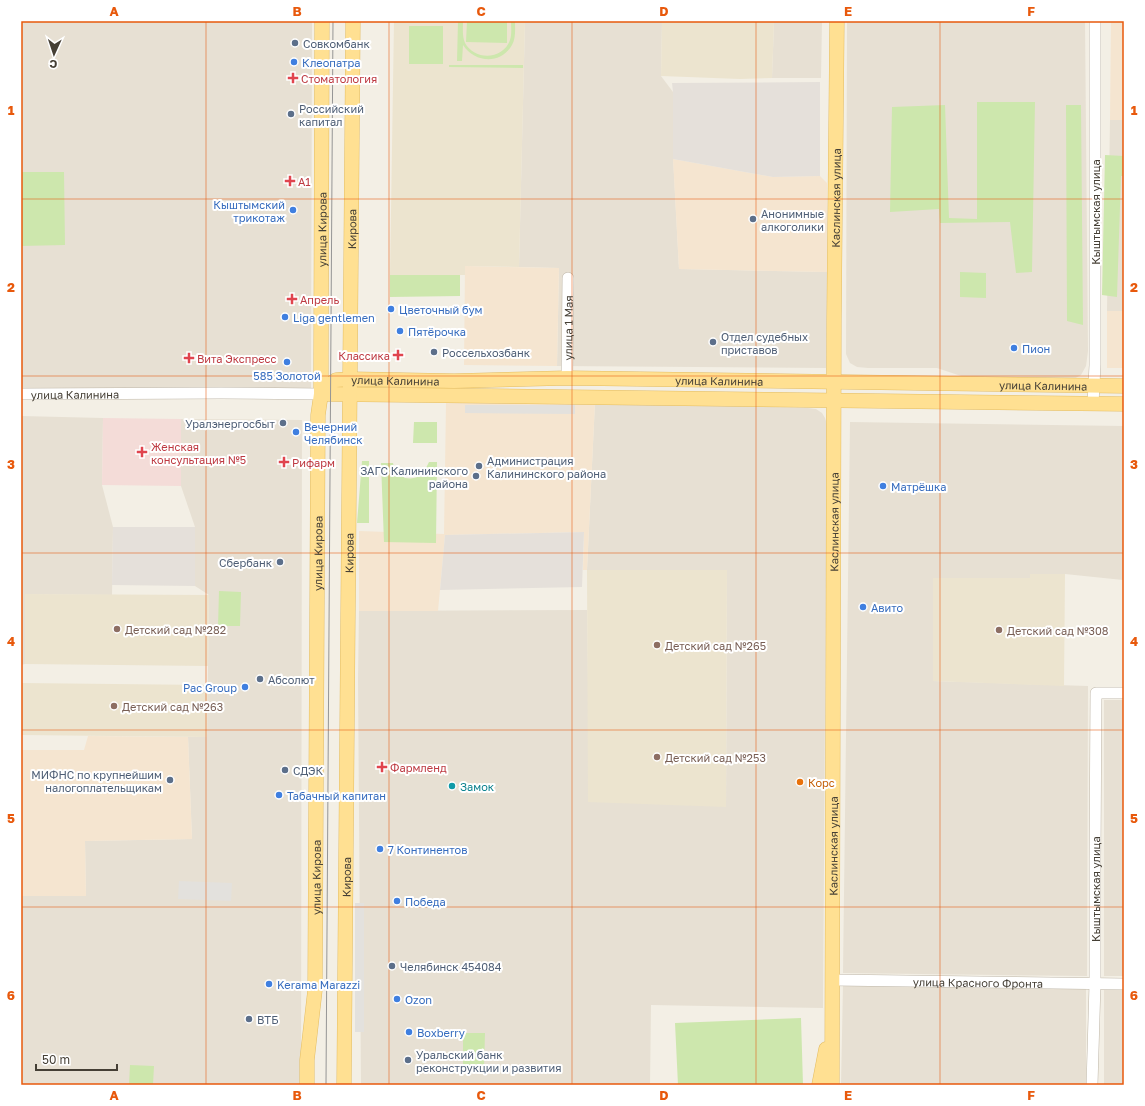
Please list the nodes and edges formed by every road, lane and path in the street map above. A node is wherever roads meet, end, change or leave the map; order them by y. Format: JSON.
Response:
{"nodes":[{"id":1,"x":322,"y":21,"type":"edge"},
{"id":2,"x":353,"y":21,"type":"edge"},
{"id":3,"x":837,"y":21,"type":"edge"},
{"id":4,"x":1095,"y":21,"type":"edge"},
{"id":5,"x":568,"y":278,"type":"dead end"},
{"id":6,"x":567,"y":378,"type":"junction"},
{"id":7,"x":350,"y":379,"type":"junction"},
{"id":8,"x":835,"y":382,"type":"junction"},
{"id":9,"x":1094,"y":385,"type":"junction"},
{"id":10,"x":1124,"y":386,"type":"edge"},
{"id":11,"x":21,"y":394,"type":"edge"},
{"id":12,"x":321,"y":394,"type":"junction"},
{"id":13,"x":350,"y":395,"type":"junction"},
{"id":14,"x":835,"y":401,"type":"junction"},
{"id":15,"x":1094,"y":404,"type":"junction"},
{"id":16,"x":1124,"y":404,"type":"edge"},
{"id":17,"x":1124,"y":693,"type":"edge"},
{"id":18,"x":833,"y":980,"type":"junction"},
{"id":19,"x":1095,"y":984,"type":"junction"},
{"id":20,"x":1124,"y":984,"type":"edge"},
{"id":21,"x":832,"y":1023,"type":"junction"},
{"id":22,"x":307,"y":1085,"type":"edge"},
{"id":23,"x":344,"y":1085,"type":"edge"},
{"id":24,"x":819,"y":1085,"type":"edge"},
{"id":25,"x":832,"y":1085,"type":"edge"},
{"id":26,"x":1092,"y":1085,"type":"edge"}],
"edges":[{"from":1,"to":12,"type":"main road","name":"улица Кирова"},
{"from":2,"to":7,"type":"main road","name":"Кирова"},
{"from":3,"to":8,"type":"main road","name":"Каслинская улица"},
{"from":4,"to":9,"type":"street","name":"Кыштымская улица"},
{"from":5,"to":6,"type":"street","name":"улица 1 Мая"},
{"from":6,"to":7,"type":"main road","name":"улица Калинина"},
{"from":6,"to":8,"type":"main road","name":"улица Калинина"},
{"from":7,"to":12,"type":"main road","name":"улица Калинина"},
{"from":7,"to":13,"type":"main road","name":"Кирова"},
{"from":8,"to":9,"type":"main road","name":"улица Калинина"},
{"from":8,"to":14,"type":"main road","name":"Каслинская улица"},
{"from":9,"to":10,"type":"main road","name":"улица Калинина"},
{"from":9,"to":15,"type":"street","name":"Кыштымская улица"},
{"from":11,"to":12,"type":"street","name":"улица Калинина"},
{"from":12,"to":13,"type":"main road","name":"улица Калинина"},
{"from":12,"to":22,"type":"main road","name":"улица Кирова"},
{"from":13,"to":14,"type":"main road","name":"улица Калинина"},
{"from":13,"to":23,"type":"main road","name":"Кирова"},
{"from":14,"to":15,"type":"main road","name":"улица Калинина"},
{"from":14,"to":18,"type":"main road","name":"Каслинская улица"},
{"from":15,"to":16,"type":"main road","name":"улица Калинина"},
{"from":17,"to":19,"type":"street","name":"Кыштымская улица"},
{"from":18,"to":19,"type":"street","name":"улица Красного Фронта"},
{"from":18,"to":21,"type":"main road","name":"Каслинская улица"},
{"from":19,"to":20,"type":"street","name":"улица Красного Фронта"},
{"from":19,"to":26,"type":"street","name":"Кыштымская улица"},
{"from":21,"to":24,"type":"main road","name":"Каслинская улица"},
{"from":21,"to":25,"type":"main road","name":"Каслинская улица"}]}
